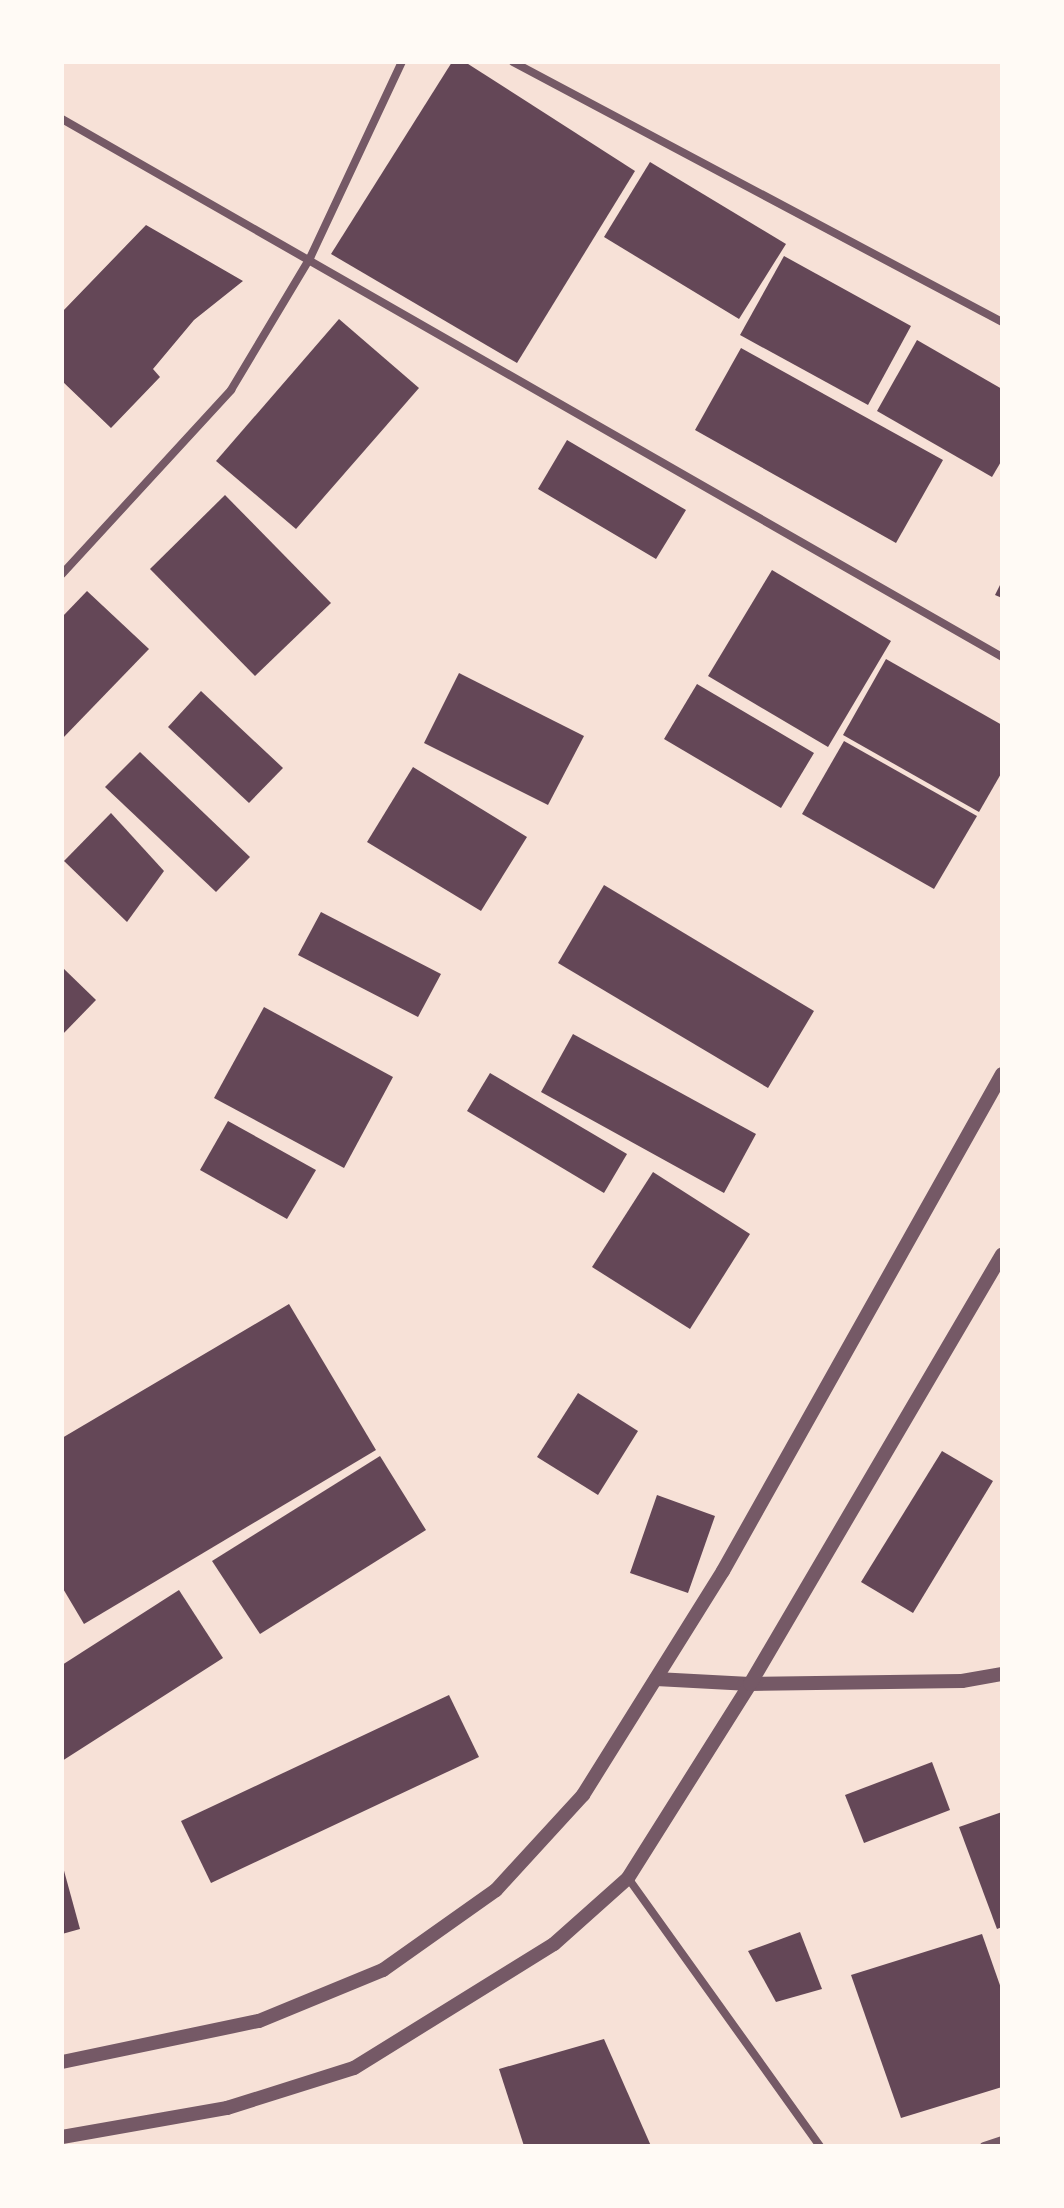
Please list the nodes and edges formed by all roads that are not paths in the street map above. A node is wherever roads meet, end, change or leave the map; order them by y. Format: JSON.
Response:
{"nodes":[{"id":1,"x":402,"y":62,"type":"edge"},
{"id":2,"x":513,"y":62,"type":"edge"},
{"id":3,"x":62,"y":119,"type":"edge"},
{"id":4,"x":310,"y":258,"type":"junction"},
{"id":5,"x":1002,"y":322,"type":"edge"},
{"id":6,"x":62,"y":574,"type":"edge"},
{"id":7,"x":1002,"y":657,"type":"edge"},
{"id":8,"x":1002,"y":1074,"type":"edge"},
{"id":9,"x":1002,"y":1254,"type":"edge"},
{"id":10,"x":1002,"y":1674,"type":"edge"},
{"id":11,"x":656,"y":1679,"type":"junction"},
{"id":12,"x":750,"y":1684,"type":"junction"},
{"id":13,"x":628,"y":1878,"type":"junction"},
{"id":14,"x":62,"y":2062,"type":"edge"},
{"id":15,"x":62,"y":2137,"type":"edge"},
{"id":16,"x":1002,"y":2140,"type":"edge"},
{"id":17,"x":820,"y":2146,"type":"edge"},
{"id":18,"x":984,"y":2146,"type":"edge"}],
"edges":[{"from":1,"to":4,"type":"street"},
{"from":2,"to":5,"type":"street"},
{"from":3,"to":4,"type":"street"},
{"from":4,"to":6,"type":"street"},
{"from":4,"to":7,"type":"street"},
{"from":8,"to":11,"type":"street"},
{"from":9,"to":12,"type":"street"},
{"from":10,"to":12,"type":"street"},
{"from":11,"to":12,"type":"street"},
{"from":11,"to":14,"type":"street"},
{"from":12,"to":13,"type":"street"},
{"from":13,"to":15,"type":"street"},
{"from":13,"to":17,"type":"street"},
{"from":16,"to":18,"type":"street"}]}
